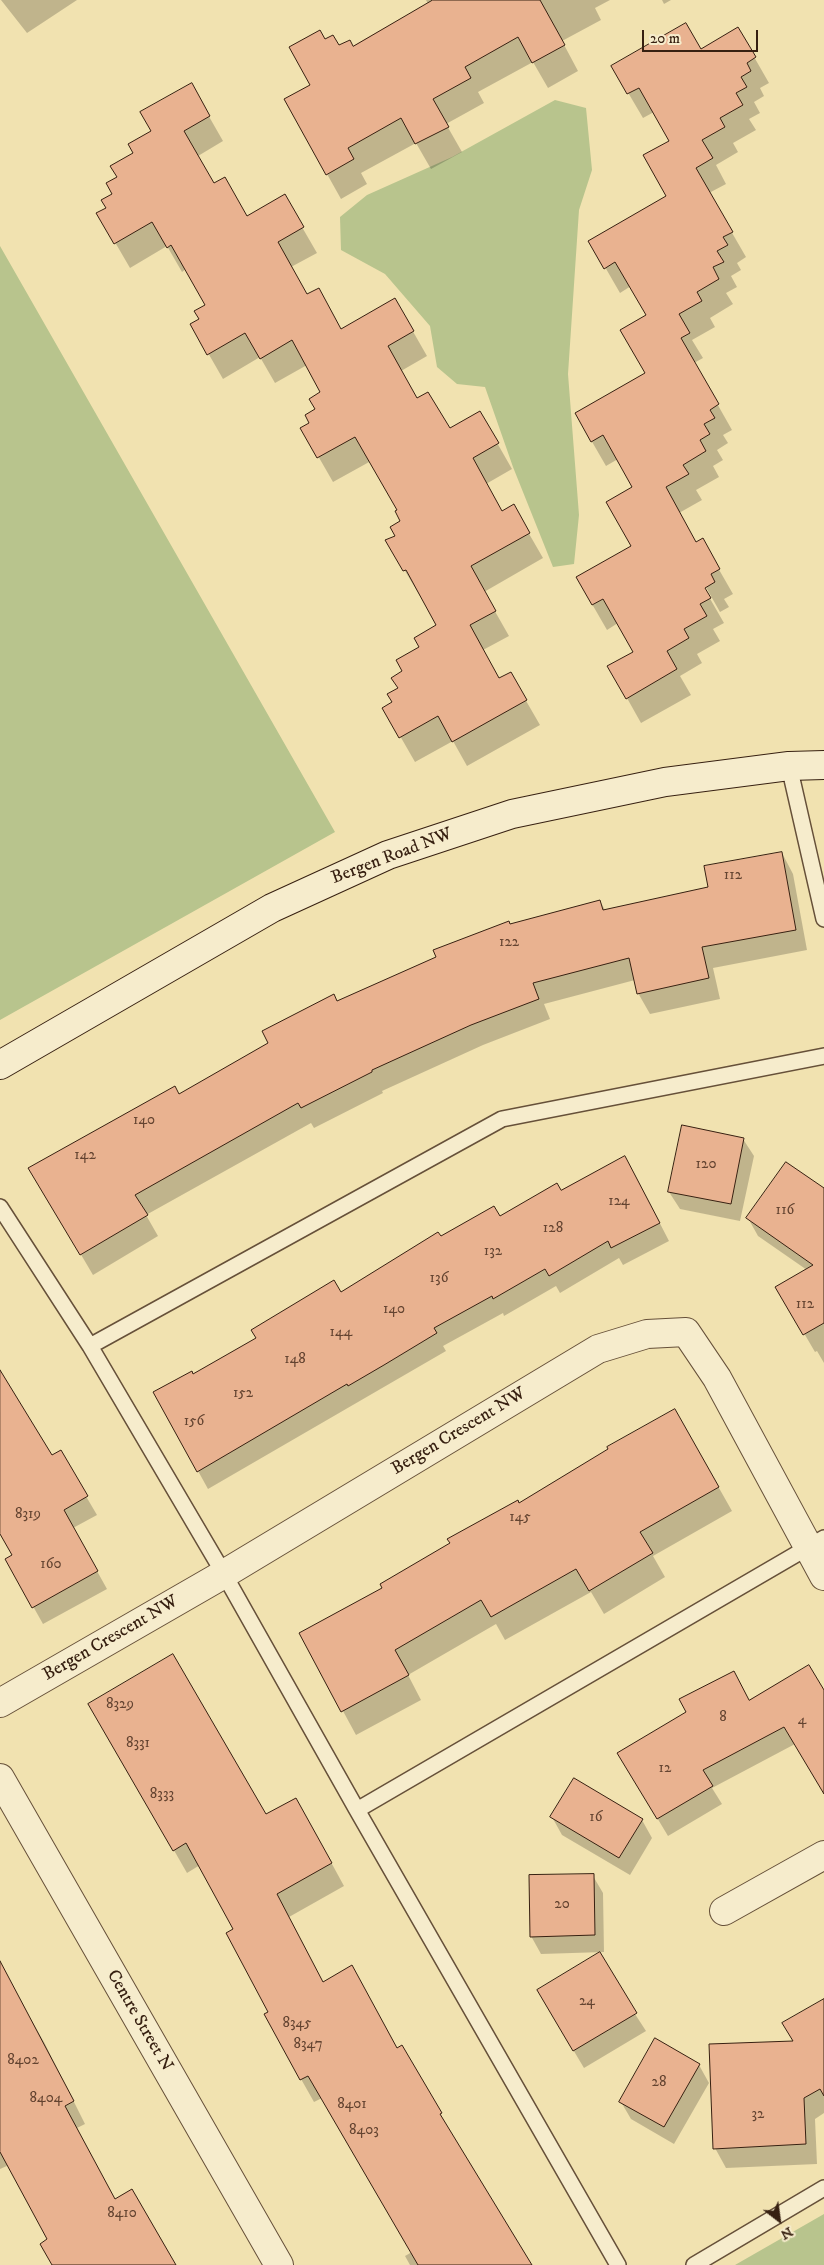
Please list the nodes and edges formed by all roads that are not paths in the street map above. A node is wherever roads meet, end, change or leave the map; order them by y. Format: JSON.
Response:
{"nodes":[{"id":1,"x":824,"y":765,"type":"edge"},
{"id":2,"x":789,"y":766,"type":"junction"},
{"id":3,"x":824,"y":919,"type":"edge"},
{"id":4,"x":824,"y":1056,"type":"edge"},
{"id":5,"x":0,"y":1065,"type":"edge"},
{"id":6,"x":0,"y":1207,"type":"edge"},
{"id":7,"x":90,"y":1346,"type":"junction"},
{"id":8,"x":816,"y":1542,"type":"edge"},
{"id":9,"x":224,"y":1574,"type":"junction"},
{"id":10,"x":824,"y":1576,"type":"edge"},
{"id":11,"x":0,"y":1703,"type":"edge"},
{"id":12,"x":0,"y":1778,"type":"edge"},
{"id":13,"x":357,"y":1810,"type":"junction"},
{"id":14,"x":824,"y":1855,"type":"edge"},
{"id":15,"x":724,"y":1911,"type":"dead end"},
{"id":16,"x":824,"y":2188,"type":"edge"},
{"id":17,"x":279,"y":2265,"type":"edge"},
{"id":18,"x":618,"y":2265,"type":"edge"},
{"id":19,"x":694,"y":2265,"type":"edge"}],
"edges":[{"from":1,"to":2,"type":"street","name":"Bergen Road NW"},
{"from":2,"to":3,"type":"lane"},
{"from":2,"to":5,"type":"street","name":"Bergen Road NW"},
{"from":4,"to":7,"type":"lane"},
{"from":6,"to":7,"type":"lane"},
{"from":7,"to":9,"type":"lane"},
{"from":8,"to":9,"type":"street","name":"Bergen Crescent NW"},
{"from":8,"to":10,"type":"street","name":"Bergen Crescent NW"},
{"from":8,"to":13,"type":"lane"},
{"from":9,"to":11,"type":"street","name":"Bergen Crescent NW"},
{"from":9,"to":13,"type":"lane"},
{"from":12,"to":17,"type":"street","name":"Centre Street N"},
{"from":13,"to":18,"type":"lane"},
{"from":14,"to":15,"type":"street"},
{"from":16,"to":19,"type":"lane"}]}
